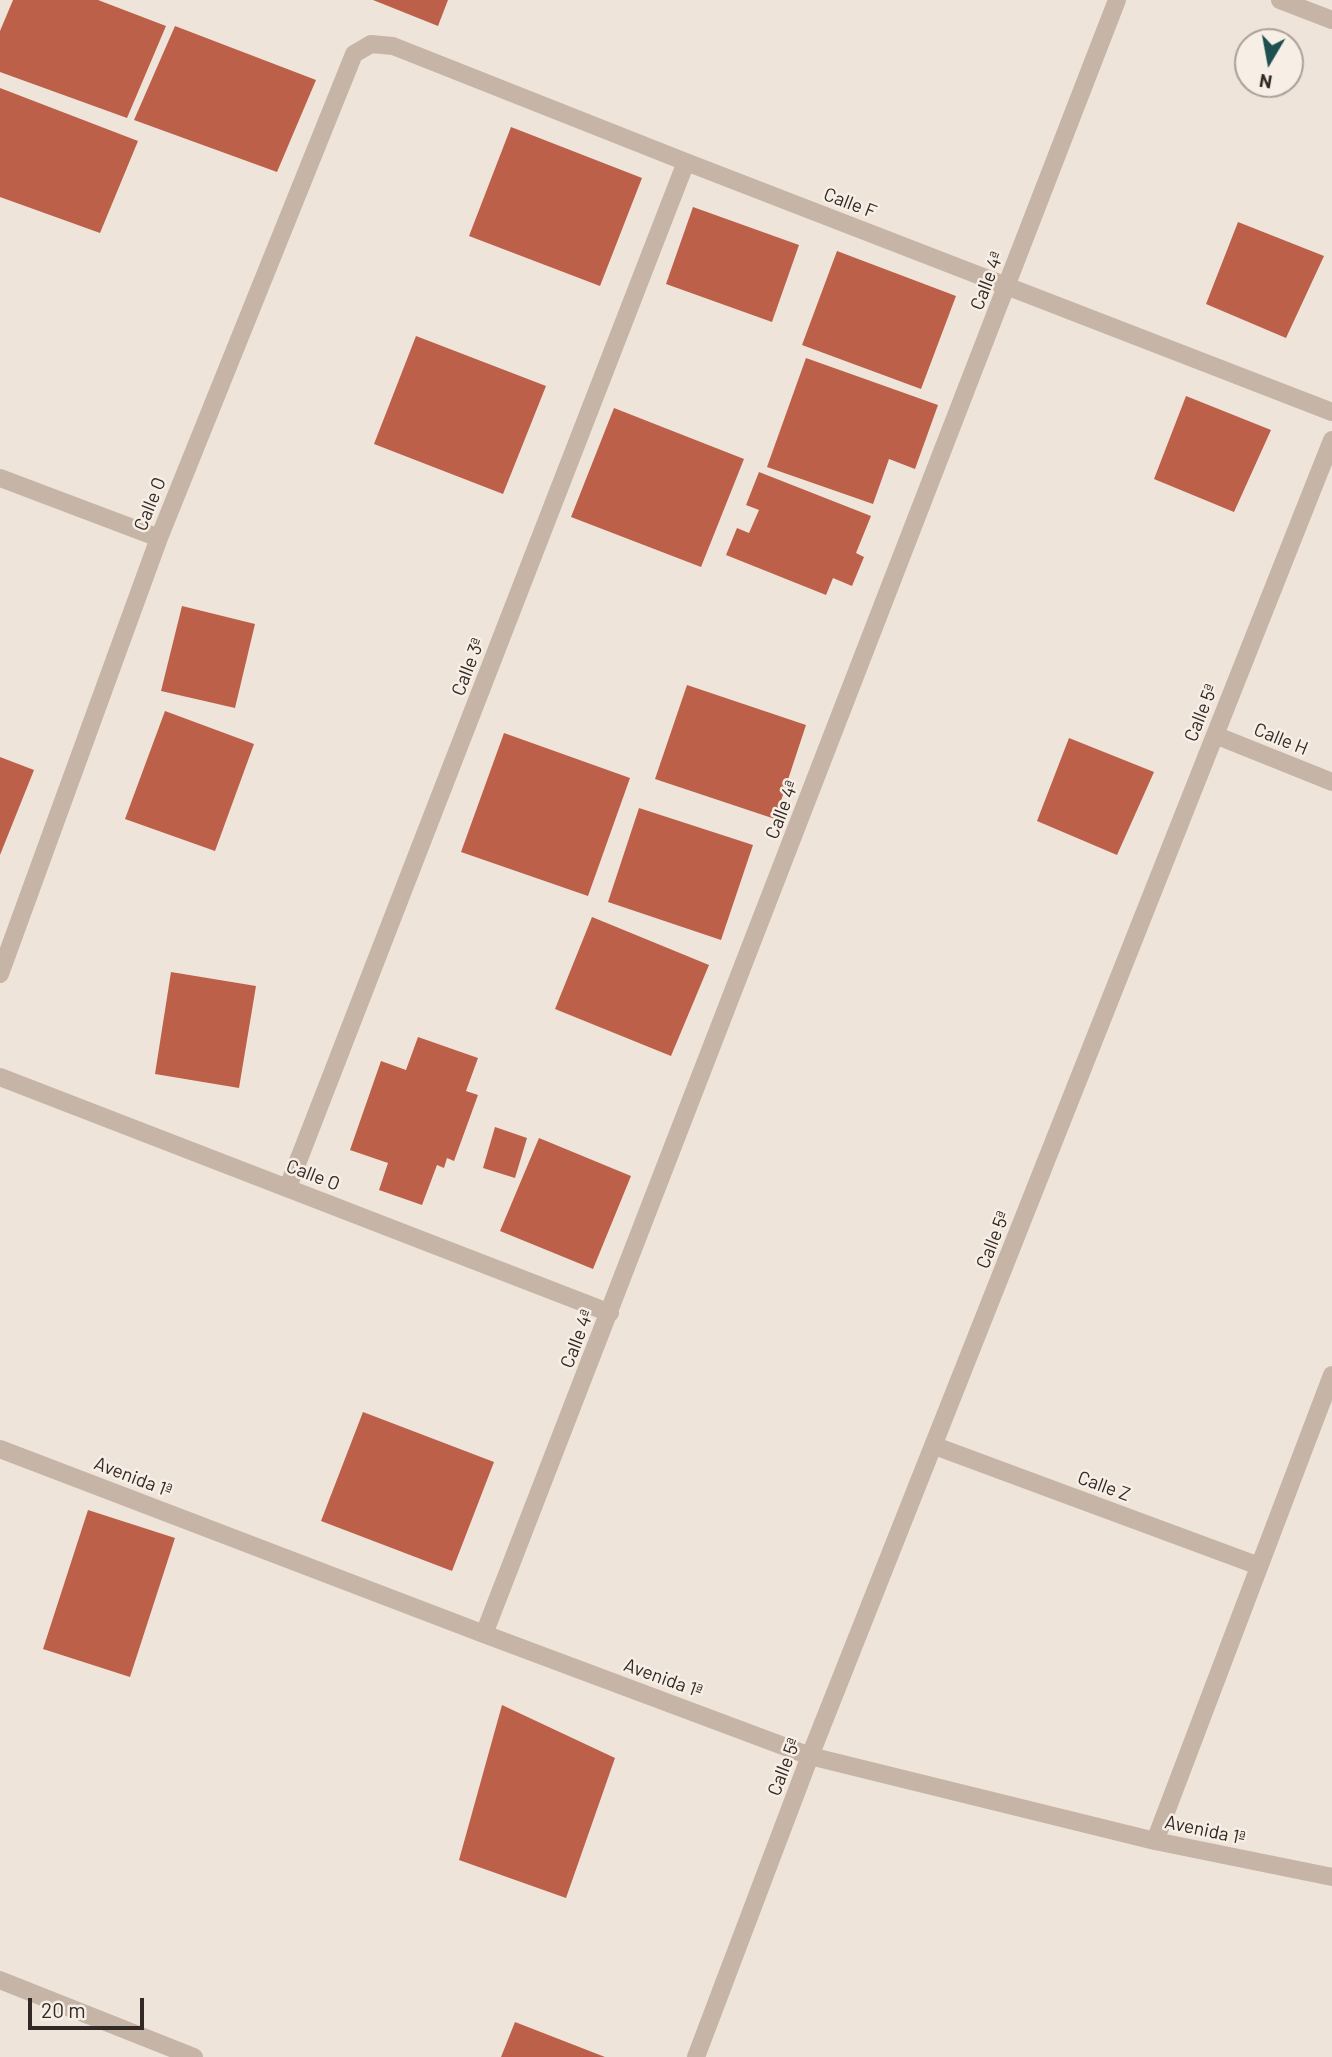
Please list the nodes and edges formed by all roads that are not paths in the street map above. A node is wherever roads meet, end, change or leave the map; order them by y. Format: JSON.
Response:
{"nodes":[{"id":1,"x":1117,"y":0,"type":"edge"},
{"id":2,"x":1280,"y":0,"type":"edge"},
{"id":3,"x":1332,"y":20,"type":"edge"},
{"id":4,"x":354,"y":54,"type":"joint"},
{"id":5,"x":686,"y":162,"type":"junction"},
{"id":6,"x":1008,"y":287,"type":"junction"},
{"id":7,"x":1332,"y":412,"type":"edge"},
{"id":8,"x":1332,"y":440,"type":"edge"},
{"id":9,"x":0,"y":478,"type":"edge"},
{"id":10,"x":159,"y":538,"type":"junction"},
{"id":11,"x":1215,"y":736,"type":"junction"},
{"id":12,"x":1332,"y":782,"type":"edge"},
{"id":13,"x":0,"y":974,"type":"edge"},
{"id":14,"x":0,"y":1077,"type":"edge"},
{"id":15,"x":288,"y":1187,"type":"junction"},
{"id":16,"x":610,"y":1313,"type":"junction"},
{"id":17,"x":1332,"y":1375,"type":"edge"},
{"id":18,"x":935,"y":1446,"type":"junction"},
{"id":19,"x":0,"y":1449,"type":"edge"},
{"id":20,"x":1259,"y":1566,"type":"junction"},
{"id":21,"x":484,"y":1634,"type":"junction"},
{"id":22,"x":810,"y":1756,"type":"junction"},
{"id":23,"x":1156,"y":1841,"type":"junction"},
{"id":24,"x":1332,"y":1877,"type":"edge"},
{"id":25,"x":0,"y":1980,"type":"edge"},
{"id":26,"x":194,"y":2057,"type":"edge"},
{"id":27,"x":696,"y":2057,"type":"edge"}],
"edges":[{"from":1,"to":6,"type":"street","name":"Calle 4ª"},
{"from":2,"to":3,"type":"street"},
{"from":4,"to":5,"type":"street","name":"Calle F"},
{"from":4,"to":10,"type":"street","name":"Calle O"},
{"from":5,"to":6,"type":"street","name":"Calle F"},
{"from":5,"to":15,"type":"street","name":"Calle 3ª"},
{"from":6,"to":7,"type":"street","name":"Calle F"},
{"from":6,"to":16,"type":"street","name":"Calle 4ª"},
{"from":8,"to":11,"type":"street","name":"Calle 5ª"},
{"from":9,"to":10,"type":"street"},
{"from":10,"to":13,"type":"street","name":"Calle O"},
{"from":11,"to":12,"type":"street","name":"Calle H"},
{"from":11,"to":18,"type":"street","name":"Calle 5ª"},
{"from":14,"to":15,"type":"street","name":"Calle O"},
{"from":15,"to":16,"type":"street","name":"Calle O"},
{"from":16,"to":21,"type":"street","name":"Calle 4ª"},
{"from":17,"to":20,"type":"street"},
{"from":18,"to":20,"type":"street","name":"Calle Z"},
{"from":18,"to":22,"type":"street","name":"Calle 5ª"},
{"from":19,"to":21,"type":"street","name":"Avenida 1ª"},
{"from":20,"to":23,"type":"street"},
{"from":21,"to":22,"type":"street","name":"Avenida 1ª"},
{"from":22,"to":23,"type":"street","name":"Avenida 1ª"},
{"from":22,"to":27,"type":"street","name":"Calle 5ª"},
{"from":23,"to":24,"type":"street","name":"Avenida 1ª"},
{"from":25,"to":26,"type":"street"}]}
